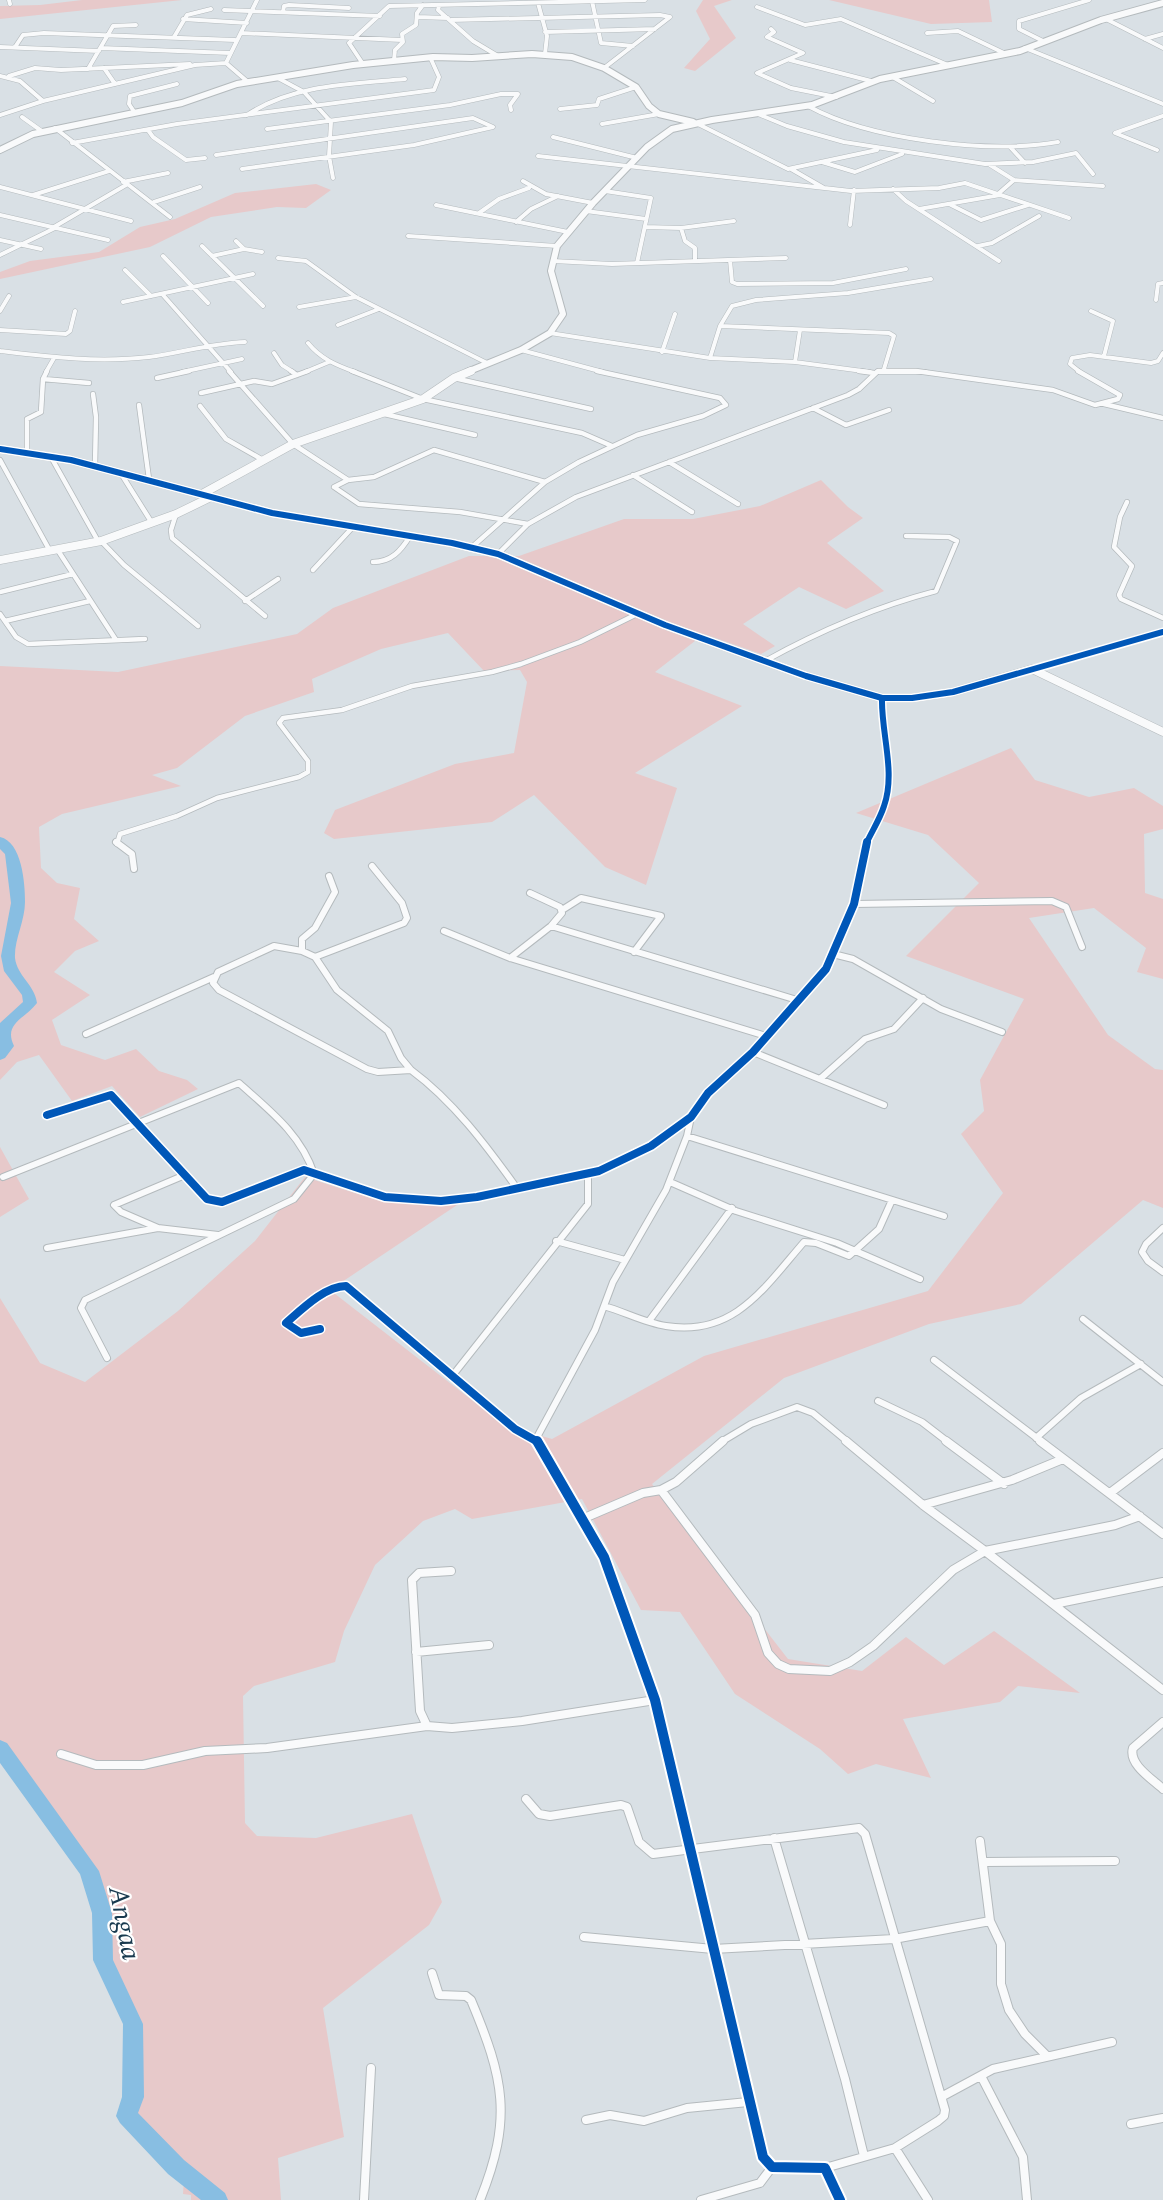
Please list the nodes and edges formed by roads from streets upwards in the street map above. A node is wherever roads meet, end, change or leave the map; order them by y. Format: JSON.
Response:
{"nodes":[{"id":1,"x":257,"y":0,"type":"edge"},
{"id":2,"x":289,"y":0,"type":"edge"},
{"id":3,"x":392,"y":0,"type":"edge"},
{"id":4,"x":444,"y":0,"type":"edge"},
{"id":5,"x":645,"y":0,"type":"edge"},
{"id":6,"x":1089,"y":0,"type":"edge"},
{"id":7,"x":593,"y":1,"type":"edge"},
{"id":8,"x":537,"y":2,"type":"edge"},
{"id":9,"x":1163,"y":3,"type":"edge"},
{"id":10,"x":287,"y":5,"type":"junction"},
{"id":11,"x":424,"y":5,"type":"junction"},
{"id":12,"x":441,"y":6,"type":"junction"},
{"id":13,"x":385,"y":7,"type":"junction"},
{"id":14,"x":757,"y":7,"type":"dead end"},
{"id":15,"x":349,"y":8,"type":"dead end"},
{"id":16,"x":211,"y":9,"type":"dead end"},
{"id":17,"x":224,"y":10,"type":"dead end"},
{"id":18,"x":254,"y":11,"type":"junction"},
{"id":19,"x":282,"y":12,"type":"junction"},
{"id":20,"x":380,"y":16,"type":"junction"},
{"id":21,"x":597,"y":16,"type":"junction"},
{"id":22,"x":417,"y":17,"type":"junction"},
{"id":23,"x":542,"y":18,"type":"junction"},
{"id":24,"x":183,"y":19,"type":"junction"},
{"id":25,"x":450,"y":19,"type":"junction"},
{"id":26,"x":1106,"y":19,"type":"junction"},
{"id":27,"x":247,"y":23,"type":"junction"},
{"id":28,"x":136,"y":25,"type":"dead end"},
{"id":29,"x":656,"y":29,"type":"junction"},
{"id":30,"x":771,"y":29,"type":"dead end"},
{"id":31,"x":598,"y":30,"type":"junction"},
{"id":32,"x":545,"y":32,"type":"junction"},
{"id":33,"x":241,"y":33,"type":"junction"},
{"id":34,"x":927,"y":33,"type":"dead end"},
{"id":35,"x":1163,"y":34,"type":"edge"},
{"id":36,"x":109,"y":35,"type":"junction"},
{"id":37,"x":174,"y":37,"type":"junction"},
{"id":38,"x":356,"y":38,"type":"junction"},
{"id":39,"x":1145,"y":39,"type":"junction"},
{"id":40,"x":235,"y":40,"type":"junction"},
{"id":41,"x":402,"y":40,"type":"junction"},
{"id":42,"x":1044,"y":41,"type":"junction"},
{"id":43,"x":0,"y":46,"type":"edge"},
{"id":44,"x":633,"y":46,"type":"junction"},
{"id":45,"x":15,"y":47,"type":"junction"},
{"id":46,"x":1025,"y":48,"type":"junction"},
{"id":47,"x":1163,"y":48,"type":"edge"},
{"id":48,"x":100,"y":49,"type":"junction"},
{"id":49,"x":230,"y":52,"type":"junction"},
{"id":50,"x":545,"y":54,"type":"junction"},
{"id":51,"x":1006,"y":54,"type":"junction"},
{"id":52,"x":498,"y":56,"type":"junction"},
{"id":53,"x":430,"y":57,"type":"junction"},
{"id":54,"x":394,"y":60,"type":"junction"},
{"id":55,"x":790,"y":60,"type":"junction"},
{"id":56,"x":226,"y":63,"type":"junction"},
{"id":57,"x":206,"y":64,"type":"junction"},
{"id":58,"x":363,"y":64,"type":"junction"},
{"id":59,"x":948,"y":65,"type":"junction"},
{"id":60,"x":104,"y":68,"type":"junction"},
{"id":61,"x":604,"y":68,"type":"junction"},
{"id":62,"x":88,"y":69,"type":"junction"},
{"id":63,"x":0,"y":76,"type":"edge"},
{"id":64,"x":9,"y":76,"type":"junction"},
{"id":65,"x":891,"y":76,"type":"junction"},
{"id":66,"x":276,"y":77,"type":"junction"},
{"id":67,"x":405,"y":79,"type":"dead end"},
{"id":68,"x":871,"y":81,"type":"junction"},
{"id":69,"x":248,"y":82,"type":"junction"},
{"id":70,"x":115,"y":84,"type":"junction"},
{"id":71,"x":177,"y":84,"type":"dead end"},
{"id":72,"x":636,"y":87,"type":"junction"},
{"id":73,"x":304,"y":92,"type":"junction"},
{"id":74,"x":836,"y":97,"type":"junction"},
{"id":75,"x":43,"y":100,"type":"junction"},
{"id":76,"x":933,"y":101,"type":"dead end"},
{"id":77,"x":1163,"y":104,"type":"edge"},
{"id":78,"x":319,"y":106,"type":"junction"},
{"id":79,"x":808,"y":106,"type":"junction"},
{"id":80,"x":560,"y":109,"type":"dead end"},
{"id":81,"x":511,"y":110,"type":"dead end"},
{"id":82,"x":135,"y":113,"type":"junction"},
{"id":83,"x":659,"y":114,"type":"junction"},
{"id":84,"x":758,"y":114,"type":"junction"},
{"id":85,"x":0,"y":115,"type":"edge"},
{"id":86,"x":246,"y":115,"type":"junction"},
{"id":87,"x":1163,"y":116,"type":"edge"},
{"id":88,"x":22,"y":117,"type":"dead end"},
{"id":89,"x":331,"y":122,"type":"junction"},
{"id":90,"x":696,"y":123,"type":"junction"},
{"id":91,"x":602,"y":124,"type":"dead end"},
{"id":92,"x":55,"y":128,"type":"junction"},
{"id":93,"x":148,"y":129,"type":"junction"},
{"id":94,"x":267,"y":129,"type":"dead end"},
{"id":95,"x":43,"y":132,"type":"junction"},
{"id":96,"x":553,"y":137,"type":"dead end"},
{"id":97,"x":332,"y":138,"type":"junction"},
{"id":98,"x":1058,"y":142,"type":"dead end"},
{"id":99,"x":72,"y":143,"type":"junction"},
{"id":100,"x":1007,"y":147,"type":"junction"},
{"id":101,"x":880,"y":149,"type":"junction"},
{"id":102,"x":0,"y":150,"type":"edge"},
{"id":103,"x":1157,"y":150,"type":"dead end"},
{"id":104,"x":903,"y":153,"type":"junction"},
{"id":105,"x":216,"y":155,"type":"dead end"},
{"id":106,"x":329,"y":156,"type":"junction"},
{"id":107,"x":538,"y":156,"type":"dead end"},
{"id":108,"x":205,"y":158,"type":"dead end"},
{"id":109,"x":637,"y":158,"type":"junction"},
{"id":110,"x":822,"y":162,"type":"junction"},
{"id":111,"x":1025,"y":163,"type":"junction"},
{"id":112,"x":990,"y":165,"type":"junction"},
{"id":113,"x":628,"y":168,"type":"junction"},
{"id":114,"x":242,"y":169,"type":"dead end"},
{"id":115,"x":788,"y":169,"type":"junction"},
{"id":116,"x":109,"y":171,"type":"junction"},
{"id":117,"x":168,"y":173,"type":"dead end"},
{"id":118,"x":1092,"y":174,"type":"dead end"},
{"id":119,"x":333,"y":178,"type":"dead end"},
{"id":120,"x":1014,"y":180,"type":"junction"},
{"id":121,"x":523,"y":181,"type":"dead end"},
{"id":122,"x":124,"y":183,"type":"junction"},
{"id":123,"x":1103,"y":186,"type":"dead end"},
{"id":124,"x":0,"y":187,"type":"edge"},
{"id":125,"x":200,"y":187,"type":"dead end"},
{"id":126,"x":529,"y":188,"type":"junction"},
{"id":127,"x":824,"y":189,"type":"junction"},
{"id":128,"x":893,"y":189,"type":"junction"},
{"id":129,"x":854,"y":190,"type":"junction"},
{"id":130,"x":605,"y":191,"type":"junction"},
{"id":131,"x":32,"y":195,"type":"junction"},
{"id":132,"x":999,"y":195,"type":"junction"},
{"id":133,"x":558,"y":196,"type":"junction"},
{"id":134,"x":154,"y":202,"type":"junction"},
{"id":135,"x":593,"y":203,"type":"junction"},
{"id":136,"x":436,"y":205,"type":"dead end"},
{"id":137,"x":951,"y":205,"type":"junction"},
{"id":138,"x":1029,"y":205,"type":"junction"},
{"id":139,"x":87,"y":209,"type":"junction"},
{"id":140,"x":919,"y":210,"type":"junction"},
{"id":141,"x":586,"y":211,"type":"junction"},
{"id":142,"x":479,"y":213,"type":"junction"},
{"id":143,"x":0,"y":214,"type":"edge"},
{"id":144,"x":1039,"y":216,"type":"dead end"},
{"id":145,"x":170,"y":217,"type":"dead end"},
{"id":146,"x":1069,"y":218,"type":"dead end"},
{"id":147,"x":646,"y":219,"type":"junction"},
{"id":148,"x":131,"y":220,"type":"dead end"},
{"id":149,"x":734,"y":221,"type":"dead end"},
{"id":150,"x":516,"y":222,"type":"junction"},
{"id":151,"x":850,"y":225,"type":"dead end"},
{"id":152,"x":55,"y":227,"type":"junction"},
{"id":153,"x":645,"y":227,"type":"junction"},
{"id":154,"x":681,"y":228,"type":"junction"},
{"id":155,"x":568,"y":232,"type":"junction"},
{"id":156,"x":408,"y":236,"type":"dead end"},
{"id":157,"x":0,"y":240,"type":"edge"},
{"id":158,"x":108,"y":240,"type":"dead end"},
{"id":159,"x":236,"y":241,"type":"dead end"},
{"id":160,"x":23,"y":245,"type":"junction"},
{"id":161,"x":202,"y":246,"type":"dead end"},
{"id":162,"x":557,"y":246,"type":"junction"},
{"id":163,"x":978,"y":246,"type":"junction"},
{"id":164,"x":41,"y":249,"type":"dead end"},
{"id":165,"x":244,"y":249,"type":"junction"},
{"id":166,"x":262,"y":252,"type":"dead end"},
{"id":167,"x":0,"y":255,"type":"edge"},
{"id":168,"x":163,"y":255,"type":"dead end"},
{"id":169,"x":212,"y":256,"type":"junction"},
{"id":170,"x":278,"y":258,"type":"dead end"},
{"id":171,"x":786,"y":258,"type":"dead end"},
{"id":172,"x":730,"y":260,"type":"junction"},
{"id":173,"x":553,"y":261,"type":"junction"},
{"id":174,"x":695,"y":261,"type":"junction"},
{"id":175,"x":999,"y":261,"type":"dead end"},
{"id":176,"x":637,"y":263,"type":"junction"},
{"id":177,"x":906,"y":269,"type":"dead end"},
{"id":178,"x":125,"y":270,"type":"dead end"},
{"id":179,"x":254,"y":273,"type":"dead end"},
{"id":180,"x":234,"y":278,"type":"junction"},
{"id":181,"x":931,"y":279,"type":"dead end"},
{"id":182,"x":1163,"y":283,"type":"edge"},
{"id":183,"x":194,"y":288,"type":"junction"},
{"id":184,"x":163,"y":294,"type":"junction"},
{"id":185,"x":9,"y":296,"type":"dead end"},
{"id":186,"x":151,"y":296,"type":"junction"},
{"id":187,"x":356,"y":297,"type":"junction"},
{"id":188,"x":1156,"y":300,"type":"dead end"},
{"id":189,"x":123,"y":302,"type":"dead end"},
{"id":190,"x":208,"y":303,"type":"dead end"},
{"id":191,"x":263,"y":306,"type":"dead end"},
{"id":192,"x":299,"y":307,"type":"dead end"},
{"id":193,"x":379,"y":309,"type":"junction"},
{"id":194,"x":0,"y":311,"type":"edge"},
{"id":195,"x":75,"y":311,"type":"dead end"},
{"id":196,"x":1091,"y":311,"type":"dead end"},
{"id":197,"x":675,"y":315,"type":"dead end"},
{"id":198,"x":338,"y":326,"type":"dead end"},
{"id":199,"x":720,"y":326,"type":"junction"},
{"id":200,"x":0,"y":330,"type":"edge"},
{"id":201,"x":800,"y":330,"type":"junction"},
{"id":202,"x":550,"y":333,"type":"junction"},
{"id":203,"x":245,"y":342,"type":"dead end"},
{"id":204,"x":308,"y":344,"type":"dead end"},
{"id":205,"x":206,"y":345,"type":"junction"},
{"id":206,"x":521,"y":350,"type":"junction"},
{"id":207,"x":0,"y":351,"type":"edge"},
{"id":208,"x":662,"y":352,"type":"junction"},
{"id":209,"x":274,"y":353,"type":"dead end"},
{"id":210,"x":1163,"y":353,"type":"edge"},
{"id":211,"x":1104,"y":356,"type":"junction"},
{"id":212,"x":54,"y":358,"type":"junction"},
{"id":213,"x":710,"y":358,"type":"junction"},
{"id":214,"x":242,"y":359,"type":"dead end"},
{"id":215,"x":328,"y":362,"type":"junction"},
{"id":216,"x":795,"y":362,"type":"junction"},
{"id":217,"x":487,"y":363,"type":"junction"},
{"id":218,"x":222,"y":364,"type":"junction"},
{"id":219,"x":884,"y":369,"type":"junction"},
{"id":220,"x":874,"y":373,"type":"junction"},
{"id":221,"x":297,"y":375,"type":"junction"},
{"id":222,"x":157,"y":378,"type":"dead end"},
{"id":223,"x":454,"y":378,"type":"junction"},
{"id":224,"x":43,"y":380,"type":"junction"},
{"id":225,"x":89,"y":383,"type":"dead end"},
{"id":226,"x":241,"y":384,"type":"junction"},
{"id":227,"x":201,"y":393,"type":"dead end"},
{"id":228,"x":93,"y":394,"type":"dead end"},
{"id":229,"x":423,"y":399,"type":"junction"},
{"id":230,"x":1103,"y":404,"type":"junction"},
{"id":231,"x":140,"y":405,"type":"dead end"},
{"id":232,"x":200,"y":406,"type":"dead end"},
{"id":233,"x":813,"y":408,"type":"junction"},
{"id":234,"x":591,"y":409,"type":"dead end"},
{"id":235,"x":889,"y":410,"type":"dead end"},
{"id":236,"x":380,"y":413,"type":"junction"},
{"id":237,"x":1163,"y":418,"type":"edge"},
{"id":238,"x":475,"y":435,"type":"dead end"},
{"id":239,"x":293,"y":444,"type":"junction"},
{"id":240,"x":612,"y":446,"type":"junction"},
{"id":241,"x":0,"y":449,"type":"edge"},
{"id":242,"x":27,"y":453,"type":"junction"},
{"id":243,"x":51,"y":457,"type":"junction"},
{"id":244,"x":0,"y":460,"type":"edge"},
{"id":245,"x":263,"y":460,"type":"junction"},
{"id":246,"x":669,"y":462,"type":"junction"},
{"id":247,"x":95,"y":466,"type":"junction"},
{"id":248,"x":120,"y":472,"type":"junction"},
{"id":249,"x":633,"y":475,"type":"junction"},
{"id":250,"x":149,"y":479,"type":"junction"},
{"id":251,"x":348,"y":480,"type":"junction"},
{"id":252,"x":545,"y":482,"type":"junction"},
{"id":253,"x":202,"y":494,"type":"junction"},
{"id":254,"x":211,"y":497,"type":"junction"},
{"id":255,"x":1127,"y":502,"type":"dead end"},
{"id":256,"x":738,"y":504,"type":"dead end"},
{"id":257,"x":693,"y":512,"type":"dead end"},
{"id":258,"x":176,"y":514,"type":"junction"},
{"id":259,"x":502,"y":520,"type":"junction"},
{"id":260,"x":152,"y":523,"type":"junction"},
{"id":261,"x":528,"y":524,"type":"junction"},
{"id":262,"x":352,"y":528,"type":"junction"},
{"id":263,"x":410,"y":536,"type":"junction"},
{"id":264,"x":906,"y":536,"type":"dead end"},
{"id":265,"x":100,"y":541,"type":"junction"},
{"id":266,"x":472,"y":547,"type":"junction"},
{"id":267,"x":53,"y":550,"type":"junction"},
{"id":268,"x":498,"y":554,"type":"junction"},
{"id":269,"x":0,"y":561,"type":"edge"},
{"id":270,"x":373,"y":562,"type":"dead end"},
{"id":271,"x":313,"y":570,"type":"dead end"},
{"id":272,"x":73,"y":574,"type":"junction"},
{"id":273,"x":278,"y":579,"type":"dead end"},
{"id":274,"x":0,"y":592,"type":"edge"},
{"id":275,"x":90,"y":601,"type":"junction"},
{"id":276,"x":245,"y":601,"type":"junction"},
{"id":277,"x":0,"y":614,"type":"edge"},
{"id":278,"x":637,"y":614,"type":"junction"},
{"id":279,"x":266,"y":616,"type":"dead end"},
{"id":280,"x":1163,"y":618,"type":"edge"},
{"id":281,"x":5,"y":621,"type":"junction"},
{"id":282,"x":198,"y":626,"type":"dead end"},
{"id":283,"x":1163,"y":632,"type":"edge"},
{"id":284,"x":145,"y":639,"type":"dead end"},
{"id":285,"x":116,"y":640,"type":"junction"},
{"id":286,"x":765,"y":661,"type":"junction"},
{"id":287,"x":1032,"y":669,"type":"junction"},
{"id":288,"x":882,"y":698,"type":"junction"},
{"id":289,"x":1163,"y":732,"type":"edge"},
{"id":290,"x":372,"y":866,"type":"dead end"},
{"id":291,"x":134,"y":869,"type":"dead end"},
{"id":292,"x":329,"y":876,"type":"dead end"},
{"id":293,"x":530,"y":893,"type":"dead end"},
{"id":294,"x":854,"y":904,"type":"junction"},
{"id":295,"x":562,"y":910,"type":"junction"},
{"id":296,"x":551,"y":926,"type":"junction"},
{"id":297,"x":444,"y":932,"type":"dead end"},
{"id":298,"x":1082,"y":947,"type":"dead end"},
{"id":299,"x":302,"y":951,"type":"junction"},
{"id":300,"x":634,"y":952,"type":"junction"},
{"id":301,"x":833,"y":954,"type":"junction"},
{"id":302,"x":315,"y":957,"type":"junction"},
{"id":303,"x":510,"y":958,"type":"junction"},
{"id":304,"x":213,"y":977,"type":"junction"},
{"id":305,"x":923,"y":998,"type":"junction"},
{"id":306,"x":797,"y":1000,"type":"junction"},
{"id":307,"x":1002,"y":1032,"type":"dead end"},
{"id":308,"x":86,"y":1034,"type":"dead end"},
{"id":309,"x":766,"y":1036,"type":"junction"},
{"id":310,"x":753,"y":1052,"type":"junction"},
{"id":311,"x":411,"y":1070,"type":"junction"},
{"id":312,"x":820,"y":1078,"type":"junction"},
{"id":313,"x":884,"y":1105,"type":"dead end"},
{"id":314,"x":47,"y":1115,"type":"dead end"},
{"id":315,"x":691,"y":1117,"type":"junction"},
{"id":316,"x":139,"y":1122,"type":"junction"},
{"id":317,"x":687,"y":1136,"type":"junction"},
{"id":318,"x":314,"y":1174,"type":"junction"},
{"id":319,"x":588,"y":1174,"type":"junction"},
{"id":320,"x":185,"y":1175,"type":"junction"},
{"id":321,"x":3,"y":1177,"type":"dead end"},
{"id":322,"x":670,"y":1182,"type":"junction"},
{"id":323,"x":516,"y":1187,"type":"junction"},
{"id":324,"x":892,"y":1200,"type":"junction"},
{"id":325,"x":732,"y":1208,"type":"junction"},
{"id":326,"x":944,"y":1216,"type":"dead end"},
{"id":327,"x":158,"y":1228,"type":"junction"},
{"id":328,"x":1163,"y":1228,"type":"edge"},
{"id":329,"x":219,"y":1235,"type":"junction"},
{"id":330,"x":556,"y":1241,"type":"junction"},
{"id":331,"x":47,"y":1248,"type":"dead end"},
{"id":332,"x":855,"y":1250,"type":"junction"},
{"id":333,"x":625,"y":1260,"type":"junction"},
{"id":334,"x":1163,"y":1272,"type":"edge"},
{"id":335,"x":920,"y":1279,"type":"dead end"},
{"id":336,"x":604,"y":1306,"type":"junction"},
{"id":337,"x":1083,"y":1319,"type":"dead end"},
{"id":338,"x":650,"y":1321,"type":"junction"},
{"id":339,"x":320,"y":1329,"type":"dead end"},
{"id":340,"x":107,"y":1358,"type":"dead end"},
{"id":341,"x":934,"y":1360,"type":"dead end"},
{"id":342,"x":1141,"y":1364,"type":"junction"},
{"id":343,"x":453,"y":1375,"type":"junction"},
{"id":344,"x":1162,"y":1380,"type":"edge"},
{"id":345,"x":878,"y":1401,"type":"dead end"},
{"id":346,"x":1036,"y":1438,"type":"junction"},
{"id":347,"x":536,"y":1439,"type":"junction"},
{"id":348,"x":1163,"y":1453,"type":"edge"},
{"id":349,"x":1063,"y":1459,"type":"junction"},
{"id":350,"x":1004,"y":1484,"type":"junction"},
{"id":351,"x":661,"y":1490,"type":"junction"},
{"id":352,"x":1110,"y":1493,"type":"junction"},
{"id":353,"x":923,"y":1504,"type":"junction"},
{"id":354,"x":1140,"y":1516,"type":"junction"},
{"id":355,"x":582,"y":1519,"type":"junction"},
{"id":356,"x":1163,"y":1534,"type":"edge"},
{"id":357,"x":985,"y":1551,"type":"junction"},
{"id":358,"x":451,"y":1571,"type":"dead end"},
{"id":359,"x":1163,"y":1581,"type":"edge"},
{"id":360,"x":1054,"y":1604,"type":"junction"},
{"id":361,"x":489,"y":1645,"type":"dead end"},
{"id":362,"x":416,"y":1652,"type":"junction"},
{"id":363,"x":1163,"y":1690,"type":"edge"},
{"id":364,"x":655,"y":1700,"type":"junction"},
{"id":365,"x":1163,"y":1722,"type":"edge"},
{"id":366,"x":427,"y":1726,"type":"junction"},
{"id":367,"x":61,"y":1754,"type":"dead end"},
{"id":368,"x":1163,"y":1789,"type":"edge"},
{"id":369,"x":526,"y":1799,"type":"dead end"},
{"id":370,"x":774,"y":1838,"type":"junction"},
{"id":371,"x":980,"y":1841,"type":"dead end"},
{"id":372,"x":691,"y":1850,"type":"junction"},
{"id":373,"x":1115,"y":1861,"type":"dead end"},
{"id":374,"x":984,"y":1862,"type":"junction"},
{"id":375,"x":990,"y":1921,"type":"junction"},
{"id":376,"x":584,"y":1937,"type":"dead end"},
{"id":377,"x":894,"y":1940,"type":"junction"},
{"id":378,"x":805,"y":1943,"type":"junction"},
{"id":379,"x":713,"y":1949,"type":"junction"},
{"id":380,"x":432,"y":1973,"type":"dead end"},
{"id":381,"x":1112,"y":2042,"type":"dead end"},
{"id":382,"x":1047,"y":2056,"type":"junction"},
{"id":383,"x":371,"y":2068,"type":"dead end"},
{"id":384,"x":981,"y":2076,"type":"junction"},
{"id":385,"x":943,"y":2096,"type":"junction"},
{"id":386,"x":748,"y":2102,"type":"junction"},
{"id":387,"x":1163,"y":2118,"type":"edge"},
{"id":388,"x":586,"y":2120,"type":"dead end"},
{"id":389,"x":1131,"y":2124,"type":"dead end"},
{"id":390,"x":895,"y":2148,"type":"junction"},
{"id":391,"x":864,"y":2156,"type":"junction"},
{"id":392,"x":772,"y":2167,"type":"junction"},
{"id":393,"x":825,"y":2168,"type":"junction"},
{"id":394,"x":364,"y":2200,"type":"edge"},
{"id":395,"x":480,"y":2200,"type":"edge"},
{"id":396,"x":701,"y":2200,"type":"edge"},
{"id":397,"x":840,"y":2200,"type":"edge"},
{"id":398,"x":928,"y":2200,"type":"edge"},
{"id":399,"x":1027,"y":2200,"type":"edge"}],
"edges":[{"from":1,"to":18,"type":"street"},
{"from":2,"to":10,"type":"street"},
{"from":3,"to":13,"type":"street"},
{"from":4,"to":12,"type":"street"},
{"from":5,"to":7,"type":"street"},
{"from":6,"to":42,"type":"street"},
{"from":7,"to":8,"type":"street"},
{"from":7,"to":21,"type":"street"},
{"from":8,"to":12,"type":"street"},
{"from":8,"to":23,"type":"street"},
{"from":9,"to":26,"type":"street"},
{"from":10,"to":15,"type":"street"},
{"from":10,"to":19,"type":"street"},
{"from":11,"to":12,"type":"street"},
{"from":11,"to":13,"type":"street"},
{"from":11,"to":22,"type":"street"},
{"from":12,"to":25,"type":"street"},
{"from":13,"to":20,"type":"street"},
{"from":14,"to":59,"type":"street"},
{"from":16,"to":24,"type":"street"},
{"from":17,"to":18,"type":"street"},
{"from":18,"to":19,"type":"street"},
{"from":18,"to":27,"type":"street"},
{"from":19,"to":20,"type":"street"},
{"from":20,"to":38,"type":"street"},
{"from":21,"to":23,"type":"street"},
{"from":21,"to":29,"type":"street"},
{"from":21,"to":31,"type":"street"},
{"from":22,"to":25,"type":"street"},
{"from":22,"to":41,"type":"street"},
{"from":23,"to":25,"type":"street"},
{"from":23,"to":32,"type":"street"},
{"from":24,"to":27,"type":"street"},
{"from":24,"to":37,"type":"street"},
{"from":25,"to":52,"type":"street"},
{"from":26,"to":39,"type":"street"},
{"from":26,"to":42,"type":"street"},
{"from":27,"to":33,"type":"street"},
{"from":28,"to":36,"type":"street"},
{"from":29,"to":31,"type":"street"},
{"from":29,"to":44,"type":"street"},
{"from":30,"to":55,"type":"street"},
{"from":31,"to":32,"type":"street"},
{"from":31,"to":44,"type":"street"},
{"from":32,"to":50,"type":"street"},
{"from":33,"to":38,"type":"street"},
{"from":33,"to":40,"type":"street"},
{"from":34,"to":51,"type":"street"},
{"from":35,"to":39,"type":"street"},
{"from":36,"to":37,"type":"street"},
{"from":36,"to":45,"type":"street"},
{"from":36,"to":48,"type":"street"},
{"from":37,"to":40,"type":"street"},
{"from":38,"to":41,"type":"street"},
{"from":38,"to":58,"type":"street"},
{"from":39,"to":47,"type":"street"},
{"from":40,"to":49,"type":"street"},
{"from":41,"to":54,"type":"street"},
{"from":42,"to":46,"type":"street"},
{"from":43,"to":45,"type":"street"},
{"from":44,"to":61,"type":"street"},
{"from":45,"to":48,"type":"street"},
{"from":46,"to":51,"type":"street"},
{"from":46,"to":77,"type":"street"},
{"from":48,"to":49,"type":"street"},
{"from":48,"to":62,"type":"street"},
{"from":49,"to":56,"type":"street"},
{"from":50,"to":52,"type":"street"},
{"from":50,"to":61,"type":"street"},
{"from":51,"to":59,"type":"street"},
{"from":52,"to":53,"type":"street"},
{"from":53,"to":54,"type":"street"},
{"from":53,"to":78,"type":"street"},
{"from":54,"to":58,"type":"street"},
{"from":55,"to":68,"type":"street"},
{"from":55,"to":74,"type":"street"},
{"from":56,"to":57,"type":"street"},
{"from":56,"to":69,"type":"street"},
{"from":57,"to":60,"type":"street"},
{"from":57,"to":70,"type":"street"},
{"from":58,"to":66,"type":"street"},
{"from":59,"to":65,"type":"street"},
{"from":60,"to":62,"type":"street"},
{"from":60,"to":70,"type":"street"},
{"from":61,"to":72,"type":"street"},
{"from":62,"to":64,"type":"street"},
{"from":63,"to":64,"type":"street"},
{"from":64,"to":75,"type":"street"},
{"from":65,"to":68,"type":"street"},
{"from":65,"to":76,"type":"street"},
{"from":66,"to":69,"type":"street"},
{"from":66,"to":73,"type":"street"},
{"from":67,"to":73,"type":"street"},
{"from":68,"to":74,"type":"street"},
{"from":69,"to":82,"type":"street"},
{"from":70,"to":75,"type":"street"},
{"from":71,"to":82,"type":"street"},
{"from":72,"to":80,"type":"street"},
{"from":72,"to":83,"type":"street"},
{"from":73,"to":78,"type":"street"},
{"from":73,"to":86,"type":"street"},
{"from":74,"to":79,"type":"street"},
{"from":75,"to":85,"type":"street"},
{"from":78,"to":86,"type":"street"},
{"from":78,"to":89,"type":"street"},
{"from":79,"to":84,"type":"street"},
{"from":79,"to":100,"type":"street"},
{"from":81,"to":89,"type":"street"},
{"from":82,"to":92,"type":"street"},
{"from":83,"to":90,"type":"street"},
{"from":83,"to":91,"type":"street"},
{"from":84,"to":90,"type":"street"},
{"from":84,"to":101,"type":"street"},
{"from":86,"to":93,"type":"street"},
{"from":87,"to":103,"type":"street"},
{"from":88,"to":95,"type":"street"},
{"from":89,"to":94,"type":"street"},
{"from":89,"to":97,"type":"street"},
{"from":90,"to":109,"type":"street"},
{"from":90,"to":115,"type":"street"},
{"from":92,"to":95,"type":"street"},
{"from":92,"to":99,"type":"street"},
{"from":93,"to":99,"type":"street"},
{"from":93,"to":108,"type":"street"},
{"from":95,"to":102,"type":"street"},
{"from":96,"to":109,"type":"street"},
{"from":97,"to":105,"type":"street"},
{"from":97,"to":106,"type":"street"},
{"from":97,"to":106,"type":"street"},
{"from":98,"to":100,"type":"street"},
{"from":99,"to":116,"type":"street"},
{"from":100,"to":111,"type":"street"},
{"from":101,"to":104,"type":"street"},
{"from":101,"to":110,"type":"street"},
{"from":104,"to":110,"type":"street"},
{"from":104,"to":112,"type":"street"},
{"from":106,"to":114,"type":"street"},
{"from":106,"to":119,"type":"street"},
{"from":107,"to":113,"type":"street"},
{"from":109,"to":113,"type":"street"},
{"from":110,"to":115,"type":"street"},
{"from":111,"to":112,"type":"street"},
{"from":111,"to":118,"type":"street"},
{"from":112,"to":120,"type":"street"},
{"from":113,"to":127,"type":"street"},
{"from":113,"to":130,"type":"street"},
{"from":115,"to":127,"type":"street"},
{"from":116,"to":122,"type":"street"},
{"from":116,"to":131,"type":"street"},
{"from":117,"to":122,"type":"street"},
{"from":120,"to":123,"type":"street"},
{"from":120,"to":132,"type":"street"},
{"from":121,"to":126,"type":"street"},
{"from":122,"to":134,"type":"street"},
{"from":122,"to":139,"type":"street"},
{"from":124,"to":131,"type":"street"},
{"from":125,"to":134,"type":"street"},
{"from":126,"to":133,"type":"street"},
{"from":126,"to":142,"type":"street"},
{"from":127,"to":129,"type":"street"},
{"from":128,"to":129,"type":"street"},
{"from":128,"to":132,"type":"street"},
{"from":128,"to":140,"type":"street"},
{"from":129,"to":151,"type":"street"},
{"from":130,"to":135,"type":"street"},
{"from":130,"to":147,"type":"street"},
{"from":131,"to":139,"type":"street"},
{"from":132,"to":137,"type":"street"},
{"from":132,"to":138,"type":"street"},
{"from":133,"to":135,"type":"street"},
{"from":133,"to":150,"type":"street"},
{"from":134,"to":145,"type":"street"},
{"from":135,"to":141,"type":"street"},
{"from":136,"to":142,"type":"street"},
{"from":137,"to":138,"type":"street"},
{"from":137,"to":140,"type":"street"},
{"from":138,"to":146,"type":"street"},
{"from":139,"to":148,"type":"street"},
{"from":139,"to":152,"type":"street"},
{"from":140,"to":163,"type":"street"},
{"from":141,"to":147,"type":"street"},
{"from":141,"to":155,"type":"street"},
{"from":142,"to":150,"type":"street"},
{"from":143,"to":152,"type":"street"},
{"from":144,"to":163,"type":"street"},
{"from":147,"to":153,"type":"street"},
{"from":149,"to":154,"type":"street"},
{"from":150,"to":155,"type":"street"},
{"from":152,"to":158,"type":"street"},
{"from":152,"to":160,"type":"street"},
{"from":153,"to":154,"type":"street"},
{"from":153,"to":176,"type":"street"},
{"from":154,"to":174,"type":"street"},
{"from":155,"to":162,"type":"street"},
{"from":156,"to":162,"type":"street"},
{"from":157,"to":160,"type":"street"},
{"from":159,"to":165,"type":"street"},
{"from":160,"to":164,"type":"street"},
{"from":160,"to":167,"type":"street"},
{"from":161,"to":169,"type":"street"},
{"from":162,"to":173,"type":"street"},
{"from":163,"to":175,"type":"street"},
{"from":165,"to":166,"type":"street"},
{"from":165,"to":169,"type":"street"},
{"from":168,"to":183,"type":"street"},
{"from":169,"to":180,"type":"street"},
{"from":170,"to":187,"type":"street"},
{"from":171,"to":172,"type":"street"},
{"from":172,"to":174,"type":"street"},
{"from":172,"to":177,"type":"street"},
{"from":173,"to":176,"type":"street"},
{"from":173,"to":202,"type":"street"},
{"from":174,"to":176,"type":"street"},
{"from":178,"to":186,"type":"street"},
{"from":179,"to":180,"type":"street"},
{"from":180,"to":183,"type":"street"},
{"from":180,"to":191,"type":"street"},
{"from":181,"to":199,"type":"street"},
{"from":182,"to":188,"type":"street"},
{"from":183,"to":184,"type":"street"},
{"from":183,"to":190,"type":"street"},
{"from":184,"to":186,"type":"street"},
{"from":184,"to":205,"type":"street"},
{"from":185,"to":194,"type":"street"},
{"from":186,"to":189,"type":"street"},
{"from":187,"to":192,"type":"street"},
{"from":187,"to":193,"type":"street"},
{"from":193,"to":198,"type":"street"},
{"from":193,"to":217,"type":"street"},
{"from":195,"to":200,"type":"street"},
{"from":196,"to":211,"type":"street"},
{"from":197,"to":208,"type":"street"},
{"from":199,"to":201,"type":"street"},
{"from":199,"to":213,"type":"street"},
{"from":201,"to":216,"type":"street"},
{"from":201,"to":219,"type":"street"},
{"from":202,"to":206,"type":"street"},
{"from":202,"to":208,"type":"street"},
{"from":203,"to":205,"type":"street"},
{"from":204,"to":215,"type":"street"},
{"from":205,"to":212,"type":"street"},
{"from":205,"to":218,"type":"street"},
{"from":206,"to":217,"type":"street"},
{"from":206,"to":240,"type":"street"},
{"from":207,"to":212,"type":"street"},
{"from":208,"to":213,"type":"street"},
{"from":209,"to":221,"type":"street"},
{"from":210,"to":211,"type":"street"},
{"from":211,"to":230,"type":"street"},
{"from":212,"to":224,"type":"street"},
{"from":213,"to":216,"type":"street"},
{"from":214,"to":218,"type":"street"},
{"from":215,"to":221,"type":"street"},
{"from":215,"to":229,"type":"street"},
{"from":216,"to":220,"type":"street"},
{"from":217,"to":223,"type":"street"},
{"from":218,"to":222,"type":"street"},
{"from":218,"to":226,"type":"street"},
{"from":219,"to":220,"type":"street"},
{"from":219,"to":230,"type":"street"},
{"from":220,"to":233,"type":"street"},
{"from":221,"to":226,"type":"street"},
{"from":223,"to":229,"type":"street"},
{"from":223,"to":234,"type":"street"},
{"from":224,"to":225,"type":"street"},
{"from":224,"to":242,"type":"street"},
{"from":226,"to":227,"type":"street"},
{"from":226,"to":239,"type":"street"},
{"from":228,"to":247,"type":"street"},
{"from":229,"to":236,"type":"street"},
{"from":229,"to":240,"type":"street"},
{"from":230,"to":237,"type":"street"},
{"from":231,"to":250,"type":"street"},
{"from":232,"to":245,"type":"street"},
{"from":233,"to":235,"type":"street"},
{"from":233,"to":246,"type":"street"},
{"from":236,"to":238,"type":"street"},
{"from":236,"to":239,"type":"street"},
{"from":239,"to":245,"type":"street"},
{"from":239,"to":251,"type":"street"},
{"from":240,"to":252,"type":"street"},
{"from":241,"to":242,"type":"street"},
{"from":242,"to":243,"type":"street"},
{"from":243,"to":247,"type":"street"},
{"from":243,"to":265,"type":"street"},
{"from":244,"to":267,"type":"street"},
{"from":245,"to":253,"type":"street"},
{"from":246,"to":249,"type":"street"},
{"from":246,"to":256,"type":"street"},
{"from":247,"to":248,"type":"street"},
{"from":248,"to":250,"type":"street"},
{"from":248,"to":260,"type":"street"},
{"from":249,"to":257,"type":"street"},
{"from":249,"to":261,"type":"street"},
{"from":250,"to":253,"type":"street"},
{"from":251,"to":252,"type":"street"},
{"from":251,"to":259,"type":"street"},
{"from":252,"to":259,"type":"street"},
{"from":253,"to":254,"type":"street"},
{"from":254,"to":258,"type":"street"},
{"from":254,"to":262,"type":"street"},
{"from":255,"to":280,"type":"street"},
{"from":258,"to":260,"type":"street"},
{"from":258,"to":276,"type":"street"},
{"from":259,"to":261,"type":"street"},
{"from":259,"to":266,"type":"street"},
{"from":260,"to":265,"type":"street"},
{"from":261,"to":268,"type":"street"},
{"from":262,"to":263,"type":"street"},
{"from":262,"to":271,"type":"street"},
{"from":263,"to":266,"type":"street"},
{"from":263,"to":270,"type":"street"},
{"from":264,"to":286,"type":"street"},
{"from":265,"to":267,"type":"street"},
{"from":265,"to":282,"type":"street"},
{"from":266,"to":268,"type":"street"},
{"from":267,"to":269,"type":"street"},
{"from":267,"to":272,"type":"street"},
{"from":268,"to":278,"type":"street"},
{"from":272,"to":274,"type":"street"},
{"from":272,"to":275,"type":"street"},
{"from":273,"to":276,"type":"street"},
{"from":275,"to":281,"type":"street"},
{"from":275,"to":285,"type":"street"},
{"from":276,"to":279,"type":"street"},
{"from":277,"to":281,"type":"street"},
{"from":278,"to":286,"type":"street"},
{"from":278,"to":291,"type":"street"},
{"from":281,"to":285,"type":"street"},
{"from":283,"to":287,"type":"street"},
{"from":284,"to":285,"type":"street"},
{"from":286,"to":288,"type":"street"},
{"from":287,"to":288,"type":"street"},
{"from":287,"to":289,"type":"street"},
{"from":288,"to":294,"type":"street"},
{"from":290,"to":302,"type":"street"},
{"from":292,"to":299,"type":"street"},
{"from":293,"to":295,"type":"street"},
{"from":294,"to":298,"type":"street"},
{"from":294,"to":301,"type":"street"},
{"from":295,"to":296,"type":"street"},
{"from":295,"to":300,"type":"street"},
{"from":296,"to":300,"type":"street"},
{"from":296,"to":303,"type":"street"},
{"from":297,"to":303,"type":"street"},
{"from":299,"to":302,"type":"street"},
{"from":299,"to":304,"type":"street"},
{"from":300,"to":306,"type":"street"},
{"from":301,"to":305,"type":"street"},
{"from":301,"to":306,"type":"street"},
{"from":302,"to":311,"type":"street"},
{"from":303,"to":309,"type":"street"},
{"from":304,"to":308,"type":"street"},
{"from":304,"to":311,"type":"street"},
{"from":305,"to":307,"type":"street"},
{"from":305,"to":312,"type":"street"},
{"from":306,"to":309,"type":"street"},
{"from":309,"to":310,"type":"street"},
{"from":310,"to":312,"type":"street"},
{"from":310,"to":315,"type":"street"},
{"from":311,"to":323,"type":"street"},
{"from":312,"to":313,"type":"street"},
{"from":314,"to":316,"type":"street"},
{"from":315,"to":317,"type":"street"},
{"from":315,"to":319,"type":"street"},
{"from":316,"to":318,"type":"street"},
{"from":316,"to":320,"type":"street"},
{"from":316,"to":321,"type":"street"},
{"from":317,"to":322,"type":"street"},
{"from":317,"to":324,"type":"street"},
{"from":318,"to":320,"type":"street"},
{"from":318,"to":323,"type":"street"},
{"from":318,"to":329,"type":"street"},
{"from":319,"to":323,"type":"street"},
{"from":319,"to":330,"type":"street"},
{"from":320,"to":327,"type":"street"},
{"from":322,"to":325,"type":"street"},
{"from":322,"to":333,"type":"street"},
{"from":324,"to":326,"type":"street"},
{"from":324,"to":332,"type":"street"},
{"from":325,"to":332,"type":"street"},
{"from":325,"to":338,"type":"street"},
{"from":327,"to":329,"type":"street"},
{"from":327,"to":331,"type":"street"},
{"from":328,"to":334,"type":"street"},
{"from":329,"to":340,"type":"street"},
{"from":330,"to":333,"type":"street"},
{"from":330,"to":343,"type":"street"},
{"from":332,"to":335,"type":"street"},
{"from":332,"to":338,"type":"street"},
{"from":333,"to":336,"type":"street"},
{"from":336,"to":338,"type":"street"},
{"from":336,"to":347,"type":"street"},
{"from":337,"to":342,"type":"street"},
{"from":339,"to":343,"type":"street"},
{"from":341,"to":346,"type":"street"},
{"from":342,"to":344,"type":"street"},
{"from":342,"to":346,"type":"street"},
{"from":343,"to":347,"type":"street"},
{"from":345,"to":350,"type":"street"},
{"from":346,"to":349,"type":"street"},
{"from":347,"to":355,"type":"street"},
{"from":348,"to":352,"type":"street"},
{"from":349,"to":350,"type":"street"},
{"from":349,"to":352,"type":"street"},
{"from":350,"to":353,"type":"street"},
{"from":351,"to":353,"type":"street"},
{"from":351,"to":355,"type":"street"},
{"from":351,"to":357,"type":"street"},
{"from":352,"to":354,"type":"street"},
{"from":353,"to":357,"type":"street"},
{"from":354,"to":356,"type":"street"},
{"from":354,"to":357,"type":"street"},
{"from":355,"to":364,"type":"street"},
{"from":357,"to":360,"type":"street"},
{"from":358,"to":362,"type":"street"},
{"from":359,"to":360,"type":"street"},
{"from":360,"to":363,"type":"street"},
{"from":361,"to":362,"type":"street"},
{"from":362,"to":366,"type":"street"},
{"from":364,"to":366,"type":"street"},
{"from":364,"to":372,"type":"street"},
{"from":365,"to":368,"type":"street"},
{"from":366,"to":367,"type":"street"},
{"from":369,"to":372,"type":"street"},
{"from":370,"to":372,"type":"street"},
{"from":370,"to":377,"type":"street"},
{"from":370,"to":378,"type":"street"},
{"from":371,"to":374,"type":"street"},
{"from":372,"to":379,"type":"street"},
{"from":373,"to":374,"type":"street"},
{"from":374,"to":375,"type":"street"},
{"from":375,"to":377,"type":"street"},
{"from":375,"to":382,"type":"street"},
{"from":376,"to":379,"type":"street"},
{"from":377,"to":378,"type":"street"},
{"from":377,"to":385,"type":"street"},
{"from":378,"to":379,"type":"street"},
{"from":378,"to":391,"type":"street"},
{"from":379,"to":386,"type":"street"},
{"from":380,"to":395,"type":"street"},
{"from":381,"to":382,"type":"street"},
{"from":382,"to":384,"type":"street"},
{"from":383,"to":394,"type":"street"},
{"from":384,"to":385,"type":"street"},
{"from":384,"to":399,"type":"street"},
{"from":385,"to":390,"type":"street"},
{"from":386,"to":388,"type":"street"},
{"from":386,"to":392,"type":"street"},
{"from":387,"to":389,"type":"street"},
{"from":390,"to":391,"type":"street"},
{"from":390,"to":398,"type":"street"},
{"from":391,"to":393,"type":"street"},
{"from":392,"to":393,"type":"street"},
{"from":392,"to":396,"type":"street"},
{"from":393,"to":397,"type":"street"}]}
